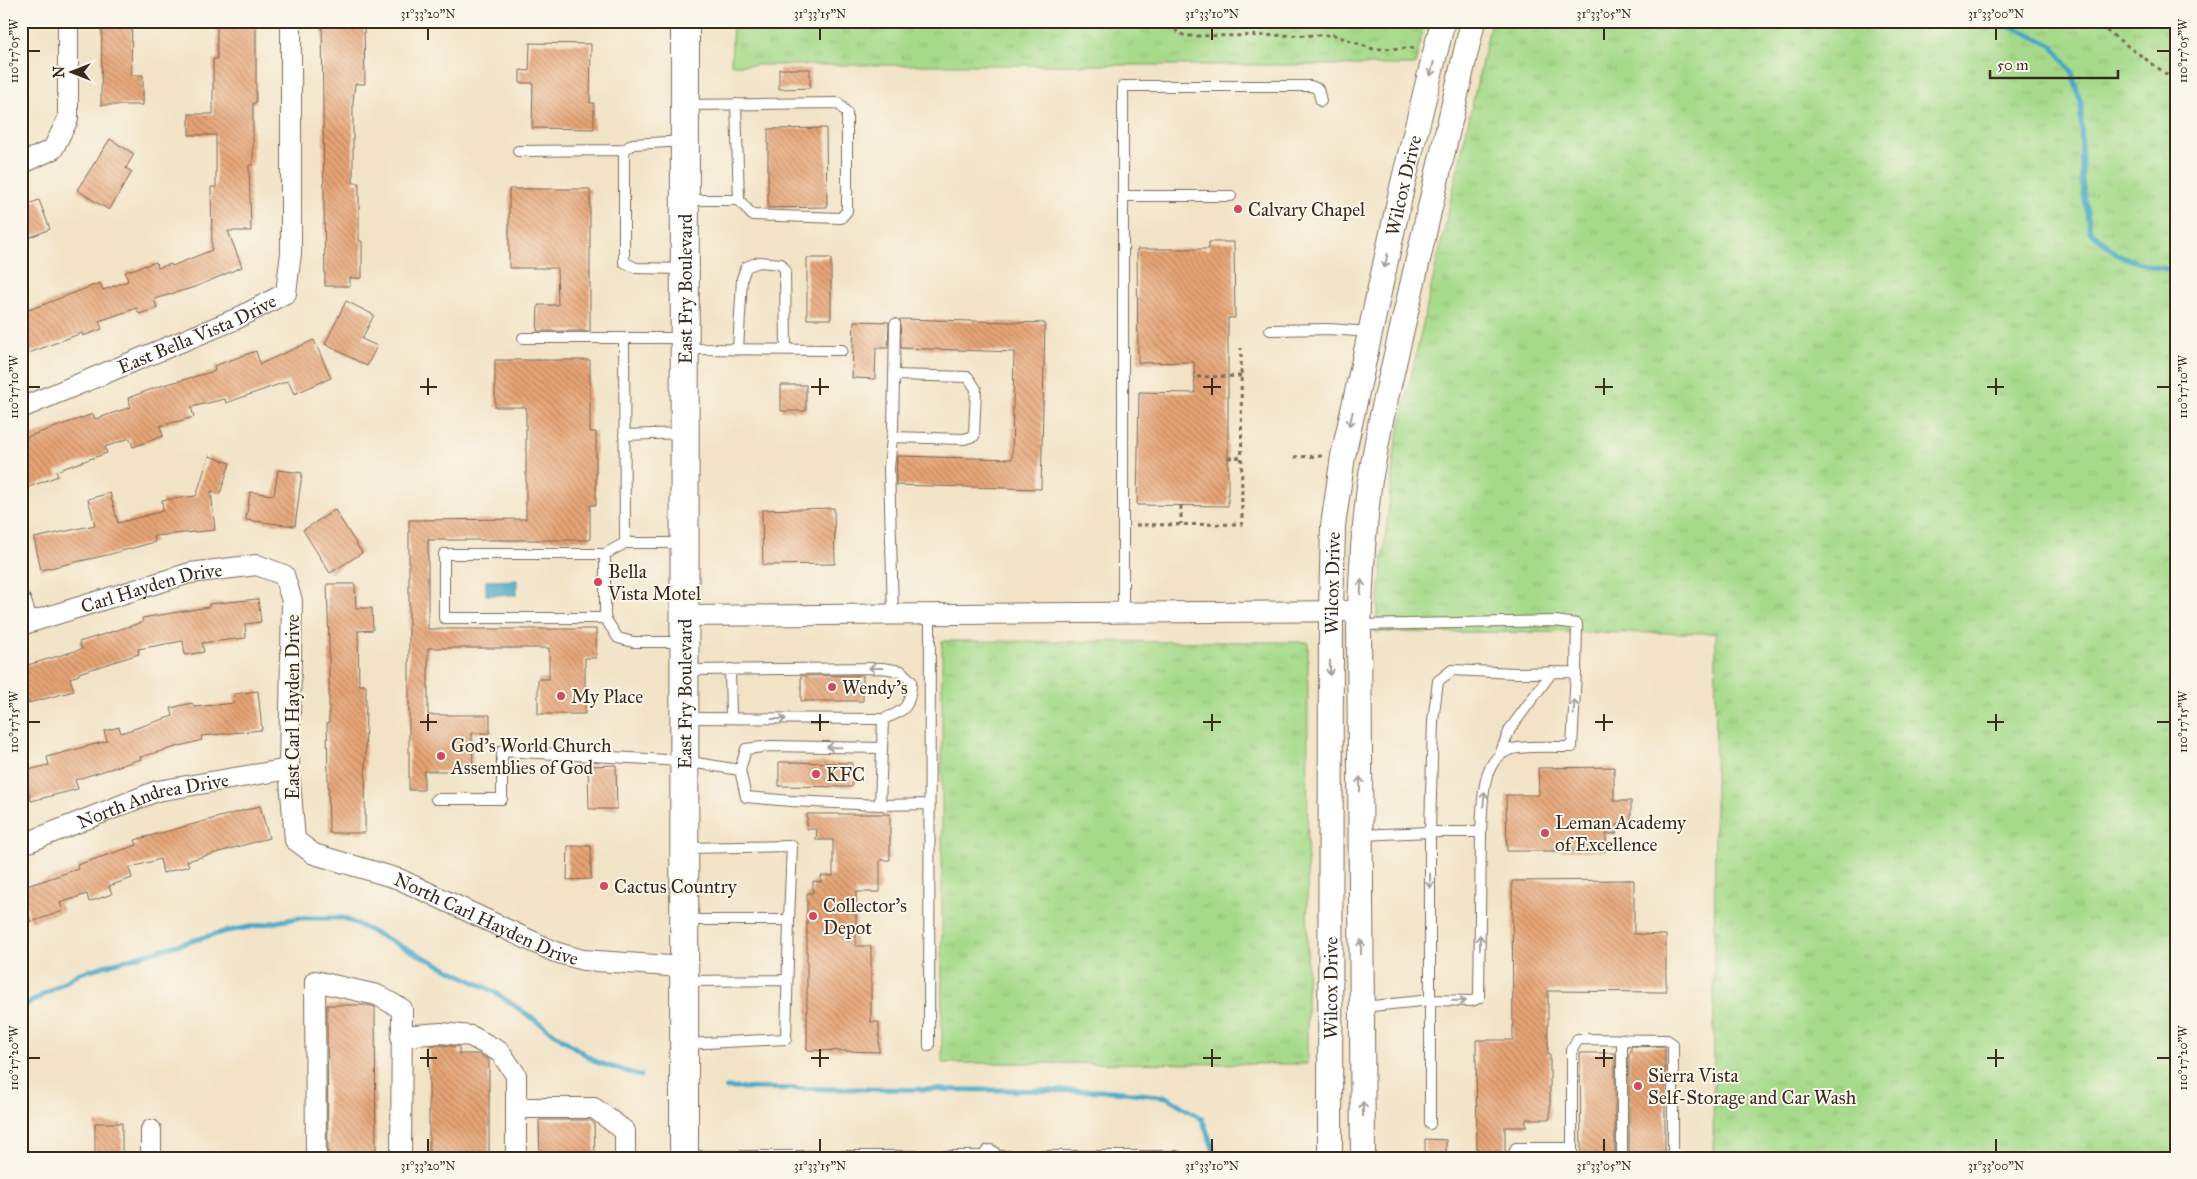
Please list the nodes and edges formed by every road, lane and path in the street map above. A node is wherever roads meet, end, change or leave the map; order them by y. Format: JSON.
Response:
{"nodes":[{"id":1,"x":68,"y":21,"type":"edge"},
{"id":2,"x":291,"y":21,"type":"edge"},
{"id":3,"x":685,"y":21,"type":"edge"},
{"id":4,"x":1172,"y":21,"type":"edge"},
{"id":5,"x":1443,"y":21,"type":"edge"},
{"id":6,"x":1473,"y":21,"type":"edge"},
{"id":7,"x":2093,"y":21,"type":"edge"},
{"id":8,"x":1437,"y":47,"type":"junction"},
{"id":9,"x":2176,"y":81,"type":"edge"},
{"id":10,"x":1320,"y":101,"type":"dead end"},
{"id":11,"x":685,"y":104,"type":"junction"},
{"id":12,"x":736,"y":104,"type":"junction"},
{"id":13,"x":685,"y":141,"type":"junction"},
{"id":14,"x":624,"y":150,"type":"junction"},
{"id":15,"x":518,"y":151,"type":"dead end"},
{"id":16,"x":21,"y":164,"type":"edge"},
{"id":17,"x":1123,"y":196,"type":"junction"},
{"id":18,"x":1231,"y":196,"type":"dead end"},
{"id":19,"x":685,"y":200,"type":"junction"},
{"id":20,"x":738,"y":200,"type":"junction"},
{"id":21,"x":685,"y":269,"type":"junction"},
{"id":22,"x":895,"y":324,"type":"dead end"},
{"id":23,"x":1270,"y":330,"type":"dead end"},
{"id":24,"x":1371,"y":332,"type":"junction"},
{"id":25,"x":523,"y":338,"type":"dead end"},
{"id":26,"x":624,"y":338,"type":"junction"},
{"id":27,"x":685,"y":343,"type":"junction"},
{"id":28,"x":1241,"y":348,"type":"dead end"},
{"id":29,"x":738,"y":350,"type":"junction"},
{"id":30,"x":786,"y":350,"type":"junction"},
{"id":31,"x":842,"y":350,"type":"dead end"},
{"id":32,"x":894,"y":375,"type":"junction"},
{"id":33,"x":1197,"y":376,"type":"dead end"},
{"id":34,"x":1241,"y":376,"type":"junction"},
{"id":35,"x":21,"y":408,"type":"edge"},
{"id":36,"x":685,"y":433,"type":"junction"},
{"id":37,"x":624,"y":434,"type":"junction"},
{"id":38,"x":892,"y":438,"type":"junction"},
{"id":39,"x":1294,"y":456,"type":"dead end"},
{"id":40,"x":1343,"y":456,"type":"junction"},
{"id":41,"x":1228,"y":458,"type":"dead end"},
{"id":42,"x":1242,"y":458,"type":"junction"},
{"id":43,"x":1181,"y":506,"type":"dead end"},
{"id":44,"x":1181,"y":524,"type":"junction"},
{"id":45,"x":1123,"y":525,"type":"junction"},
{"id":46,"x":625,"y":543,"type":"junction"},
{"id":47,"x":685,"y":543,"type":"junction"},
{"id":48,"x":605,"y":554,"type":"junction"},
{"id":49,"x":284,"y":575,"type":"joint"},
{"id":50,"x":21,"y":602,"type":"edge"},
{"id":51,"x":1331,"y":611,"type":"junction"},
{"id":52,"x":1123,"y":612,"type":"junction"},
{"id":53,"x":893,"y":614,"type":"junction"},
{"id":54,"x":930,"y":614,"type":"junction"},
{"id":55,"x":605,"y":618,"type":"junction"},
{"id":56,"x":1359,"y":618,"type":"junction"},
{"id":57,"x":25,"y":623,"type":"edge"},
{"id":58,"x":684,"y":629,"type":"junction"},
{"id":59,"x":730,"y":669,"type":"junction"},
{"id":60,"x":684,"y":670,"type":"junction"},
{"id":61,"x":1552,"y":672,"type":"junction"},
{"id":62,"x":1576,"y":672,"type":"junction"},
{"id":63,"x":911,"y":690,"type":"junction"},
{"id":64,"x":930,"y":690,"type":"junction"},
{"id":65,"x":684,"y":718,"type":"junction"},
{"id":66,"x":731,"y":718,"type":"junction"},
{"id":67,"x":883,"y":719,"type":"junction"},
{"id":68,"x":882,"y":748,"type":"junction"},
{"id":69,"x":1500,"y":754,"type":"junction"},
{"id":70,"x":684,"y":761,"type":"junction"},
{"id":71,"x":289,"y":769,"type":"junction"},
{"id":72,"x":740,"y":770,"type":"junction"},
{"id":73,"x":436,"y":799,"type":"dead end"},
{"id":74,"x":929,"y":804,"type":"junction"},
{"id":75,"x":880,"y":805,"type":"junction"},
{"id":76,"x":1430,"y":832,"type":"junction"},
{"id":77,"x":1481,"y":832,"type":"junction"},
{"id":78,"x":1361,"y":835,"type":"junction"},
{"id":79,"x":295,"y":840,"type":"joint"},
{"id":80,"x":21,"y":845,"type":"edge"},
{"id":81,"x":684,"y":848,"type":"junction"},
{"id":82,"x":684,"y":920,"type":"junction"},
{"id":83,"x":789,"y":920,"type":"junction"},
{"id":84,"x":684,"y":974,"type":"junction"},
{"id":85,"x":787,"y":980,"type":"junction"},
{"id":86,"x":1431,"y":1000,"type":"junction"},
{"id":87,"x":1362,"y":1007,"type":"junction"},
{"id":88,"x":401,"y":1036,"type":"junction"},
{"id":89,"x":1622,"y":1039,"type":"junction"},
{"id":90,"x":684,"y":1044,"type":"junction"},
{"id":91,"x":929,"y":1046,"type":"dead end"},
{"id":92,"x":516,"y":1108,"type":"junction"},
{"id":93,"x":1430,"y":1124,"type":"dead end"},
{"id":94,"x":151,"y":1130,"type":"dead end"},
{"id":95,"x":1572,"y":1153,"type":"edge"},
{"id":96,"x":748,"y":1156,"type":"edge"},
{"id":97,"x":990,"y":1156,"type":"edge"},
{"id":98,"x":684,"y":1157,"type":"edge"},
{"id":99,"x":151,"y":1158,"type":"edge"},
{"id":100,"x":316,"y":1158,"type":"edge"},
{"id":101,"x":401,"y":1158,"type":"edge"},
{"id":102,"x":516,"y":1158,"type":"edge"},
{"id":103,"x":625,"y":1158,"type":"edge"},
{"id":104,"x":1177,"y":1158,"type":"edge"},
{"id":105,"x":1330,"y":1158,"type":"edge"},
{"id":106,"x":1363,"y":1158,"type":"edge"},
{"id":107,"x":1512,"y":1158,"type":"edge"},
{"id":108,"x":1622,"y":1158,"type":"edge"},
{"id":109,"x":1672,"y":1158,"type":"edge"}],
"edges":[{"from":1,"to":16,"type":"street"},
{"from":2,"to":35,"type":"street","name":"East Bella Vista Drive"},
{"from":3,"to":11,"type":"main road","name":"East Fry Boulevard"},
{"from":4,"to":8,"type":"path"},
{"from":5,"to":8,"type":"street","name":"Wilcox Drive"},
{"from":56,"to":6,"type":"street","name":"Wilcox Drive","one_way":true},
{"from":7,"to":9,"type":"path"},
{"from":8,"to":24,"type":"street","name":"Wilcox Drive","one_way":true},
{"from":10,"to":17,"type":"lane"},
{"from":11,"to":12,"type":"lane"},
{"from":11,"to":13,"type":"main road","name":"East Fry Boulevard"},
{"from":12,"to":20,"type":"lane"},
{"from":12,"to":20,"type":"lane"},
{"from":13,"to":14,"type":"lane"},
{"from":13,"to":19,"type":"main road","name":"East Fry Boulevard"},
{"from":14,"to":15,"type":"lane"},
{"from":14,"to":21,"type":"lane"},
{"from":17,"to":18,"type":"lane"},
{"from":17,"to":45,"type":"lane"},
{"from":19,"to":20,"type":"lane"},
{"from":19,"to":21,"type":"main road","name":"East Fry Boulevard"},
{"from":21,"to":27,"type":"main road","name":"East Fry Boulevard"},
{"from":22,"to":32,"type":"lane"},
{"from":23,"to":24,"type":"lane"},
{"from":24,"to":40,"type":"street","name":"Wilcox Drive","one_way":true},
{"from":25,"to":26,"type":"lane"},
{"from":26,"to":27,"type":"lane"},
{"from":26,"to":37,"type":"lane"},
{"from":27,"to":29,"type":"lane"},
{"from":27,"to":36,"type":"main road","name":"East Fry Boulevard"},
{"from":28,"to":34,"type":"path"},
{"from":29,"to":30,"type":"lane"},
{"from":29,"to":30,"type":"lane"},
{"from":30,"to":31,"type":"lane"},
{"from":32,"to":38,"type":"lane"},
{"from":32,"to":38,"type":"lane"},
{"from":33,"to":34,"type":"path"},
{"from":34,"to":42,"type":"path"},
{"from":36,"to":37,"type":"lane"},
{"from":36,"to":47,"type":"main road","name":"East Fry Boulevard"},
{"from":37,"to":46,"type":"lane"},
{"from":38,"to":53,"type":"lane"},
{"from":39,"to":40,"type":"path"},
{"from":40,"to":51,"type":"street","name":"Wilcox Drive"},
{"from":41,"to":42,"type":"path"},
{"from":42,"to":44,"type":"path"},
{"from":43,"to":44,"type":"path"},
{"from":44,"to":45,"type":"path"},
{"from":45,"to":52,"type":"lane"},
{"from":46,"to":47,"type":"lane"},
{"from":46,"to":48,"type":"lane"},
{"from":47,"to":58,"type":"main road","name":"East Fry Boulevard"},
{"from":48,"to":55,"type":"lane"},
{"from":48,"to":55,"type":"lane"},
{"from":49,"to":57,"type":"street","name":"Carl Hayden Drive"},
{"from":49,"to":71,"type":"street","name":"East Carl Hayden Drive"},
{"from":50,"to":57,"type":"street"},
{"from":51,"to":52,"type":"street"},
{"from":51,"to":56,"type":"street"},
{"from":51,"to":105,"type":"street","name":"Wilcox Drive","one_way":true},
{"from":52,"to":54,"type":"street"},
{"from":53,"to":54,"type":"street"},
{"from":53,"to":58,"type":"street"},
{"from":54,"to":64,"type":"lane"},
{"from":55,"to":58,"type":"lane"},
{"from":56,"to":62,"type":"lane"},
{"from":78,"to":56,"type":"street","name":"Wilcox Drive","one_way":true},
{"from":58,"to":60,"type":"main road","name":"East Fry Boulevard"},
{"from":59,"to":60,"type":"lane"},
{"from":63,"to":59,"type":"lane","one_way":true},
{"from":59,"to":66,"type":"lane"},
{"from":60,"to":65,"type":"main road","name":"East Fry Boulevard"},
{"from":61,"to":62,"type":"lane"},
{"from":61,"to":69,"type":"lane"},
{"from":61,"to":76,"type":"lane"},
{"from":69,"to":62,"type":"lane","one_way":true},
{"from":63,"to":64,"type":"lane"},
{"from":63,"to":67,"type":"lane"},
{"from":64,"to":74,"type":"lane"},
{"from":65,"to":66,"type":"lane"},
{"from":65,"to":70,"type":"main road","name":"East Fry Boulevard"},
{"from":66,"to":67,"type":"lane","one_way":true},
{"from":67,"to":68,"type":"lane"},
{"from":68,"to":72,"type":"lane","one_way":true},
{"from":68,"to":75,"type":"lane"},
{"from":77,"to":69,"type":"lane","one_way":true},
{"from":70,"to":72,"type":"lane"},
{"from":70,"to":73,"type":"lane"},
{"from":70,"to":81,"type":"main road","name":"East Fry Boulevard"},
{"from":71,"to":79,"type":"street","name":"East Carl Hayden Drive"},
{"from":71,"to":80,"type":"street","name":"North Andrea Drive"},
{"from":72,"to":75,"type":"lane"},
{"from":74,"to":75,"type":"lane"},
{"from":74,"to":91,"type":"lane"},
{"from":76,"to":77,"type":"lane"},
{"from":76,"to":78,"type":"lane"},
{"from":76,"to":86,"type":"lane","one_way":true},
{"from":86,"to":77,"type":"lane","one_way":true},
{"from":87,"to":78,"type":"street","name":"Wilcox Drive","one_way":true},
{"from":79,"to":84,"type":"street","name":"North Carl Hayden Drive"},
{"from":81,"to":82,"type":"main road","name":"East Fry Boulevard"},
{"from":81,"to":83,"type":"lane"},
{"from":82,"to":83,"type":"lane"},
{"from":82,"to":84,"type":"main road","name":"East Fry Boulevard"},
{"from":83,"to":85,"type":"lane"},
{"from":84,"to":85,"type":"lane"},
{"from":84,"to":90,"type":"main road","name":"East Fry Boulevard"},
{"from":85,"to":90,"type":"lane"},
{"from":86,"to":87,"type":"lane"},
{"from":86,"to":93,"type":"lane"},
{"from":106,"to":87,"type":"street","name":"Wilcox Drive","one_way":true},
{"from":88,"to":92,"type":"street"},
{"from":88,"to":100,"type":"street"},
{"from":88,"to":101,"type":"street"},
{"from":89,"to":95,"type":"lane"},
{"from":89,"to":108,"type":"lane"},
{"from":89,"to":109,"type":"lane"},
{"from":90,"to":98,"type":"main road","name":"East Fry Boulevard"},
{"from":92,"to":102,"type":"street"},
{"from":92,"to":103,"type":"street"},
{"from":94,"to":99,"type":"street"},
{"from":95,"to":107,"type":"lane"},
{"from":96,"to":97,"type":"lane"},
{"from":96,"to":98,"type":"lane"},
{"from":97,"to":104,"type":"lane"}]}
